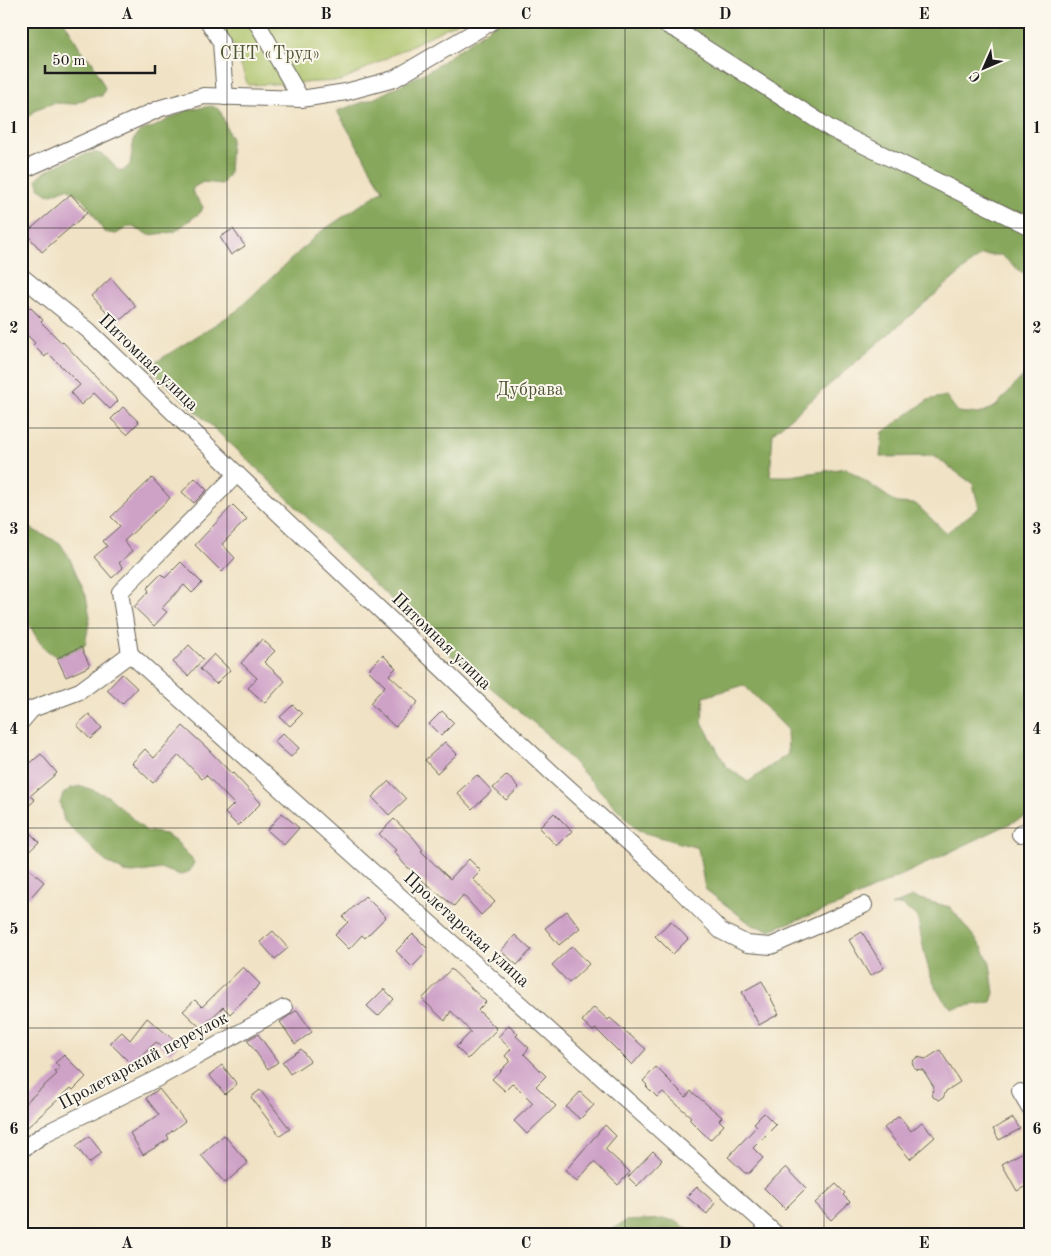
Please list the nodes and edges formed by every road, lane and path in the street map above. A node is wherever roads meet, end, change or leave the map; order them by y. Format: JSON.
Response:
{"nodes":[{"id":1,"x":208,"y":21,"type":"edge"},
{"id":2,"x":256,"y":21,"type":"edge"},
{"id":3,"x":493,"y":21,"type":"edge"},
{"id":4,"x":659,"y":21,"type":"edge"},
{"id":5,"x":475,"y":26,"type":"edge"},
{"id":6,"x":225,"y":97,"type":"junction"},
{"id":7,"x":301,"y":99,"type":"junction"},
{"id":8,"x":21,"y":171,"type":"edge"},
{"id":9,"x":1030,"y":227,"type":"edge"},
{"id":10,"x":21,"y":276,"type":"edge"},
{"id":11,"x":237,"y":474,"type":"junction"},
{"id":12,"x":130,"y":654,"type":"junction"},
{"id":13,"x":21,"y":722,"type":"edge"},
{"id":14,"x":864,"y":905,"type":"dead end"},
{"id":15,"x":284,"y":1008,"type":"dead end"},
{"id":16,"x":1020,"y":1092,"type":"dead end"},
{"id":17,"x":1030,"y":1109,"type":"edge"},
{"id":18,"x":21,"y":1150,"type":"edge"},
{"id":19,"x":777,"y":1235,"type":"edge"}],
"edges":[{"from":1,"to":6,"type":"street"},
{"from":2,"to":7,"type":"street"},
{"from":3,"to":5,"type":"street"},
{"from":4,"to":9,"type":"street"},
{"from":5,"to":7,"type":"street"},
{"from":6,"to":7,"type":"street"},
{"from":6,"to":8,"type":"street"},
{"from":10,"to":11,"type":"street","name":"Питомная улица"},
{"from":11,"to":12,"type":"street"},
{"from":11,"to":14,"type":"street","name":"Питомная улица"},
{"from":12,"to":13,"type":"street"},
{"from":12,"to":19,"type":"street","name":"Пролетарская улица"},
{"from":15,"to":18,"type":"street","name":"Пролетарский переулок"},
{"from":16,"to":17,"type":"street"}]}
